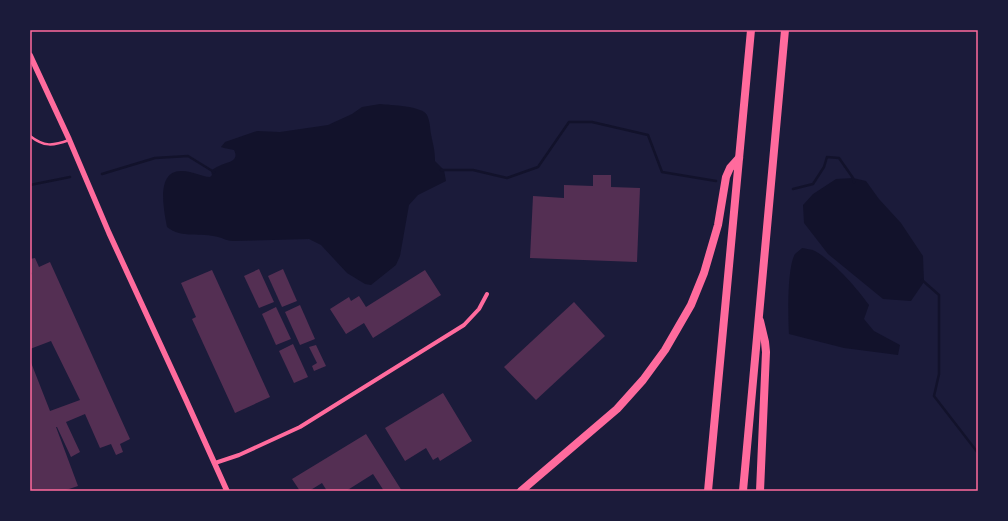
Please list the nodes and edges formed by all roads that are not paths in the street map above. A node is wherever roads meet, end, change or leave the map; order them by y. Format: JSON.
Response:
{"nodes":[{"id":1,"x":750,"y":30,"type":"edge"},
{"id":2,"x":785,"y":30,"type":"edge"},
{"id":3,"x":30,"y":55,"type":"edge"},
{"id":4,"x":30,"y":136,"type":"edge"},
{"id":5,"x":69,"y":139,"type":"junction"},
{"id":6,"x":739,"y":158,"type":"junction"},
{"id":7,"x":487,"y":294,"type":"dead end"},
{"id":8,"x":759,"y":315,"type":"junction"},
{"id":9,"x":215,"y":463,"type":"junction"},
{"id":10,"x":227,"y":491,"type":"edge"},
{"id":11,"x":522,"y":491,"type":"edge"},
{"id":12,"x":708,"y":491,"type":"edge"},
{"id":13,"x":743,"y":491,"type":"edge"},
{"id":14,"x":760,"y":491,"type":"edge"}],
"edges":[{"from":1,"to":6,"type":"highway"},
{"from":2,"to":8,"type":"highway"},
{"from":3,"to":5,"type":"street"},
{"from":4,"to":5,"type":"lane"},
{"from":5,"to":9,"type":"street"},
{"from":6,"to":11,"type":"highway"},
{"from":6,"to":12,"type":"highway"},
{"from":7,"to":9,"type":"street"},
{"from":8,"to":13,"type":"highway"},
{"from":8,"to":14,"type":"highway"},
{"from":9,"to":10,"type":"street"}]}
